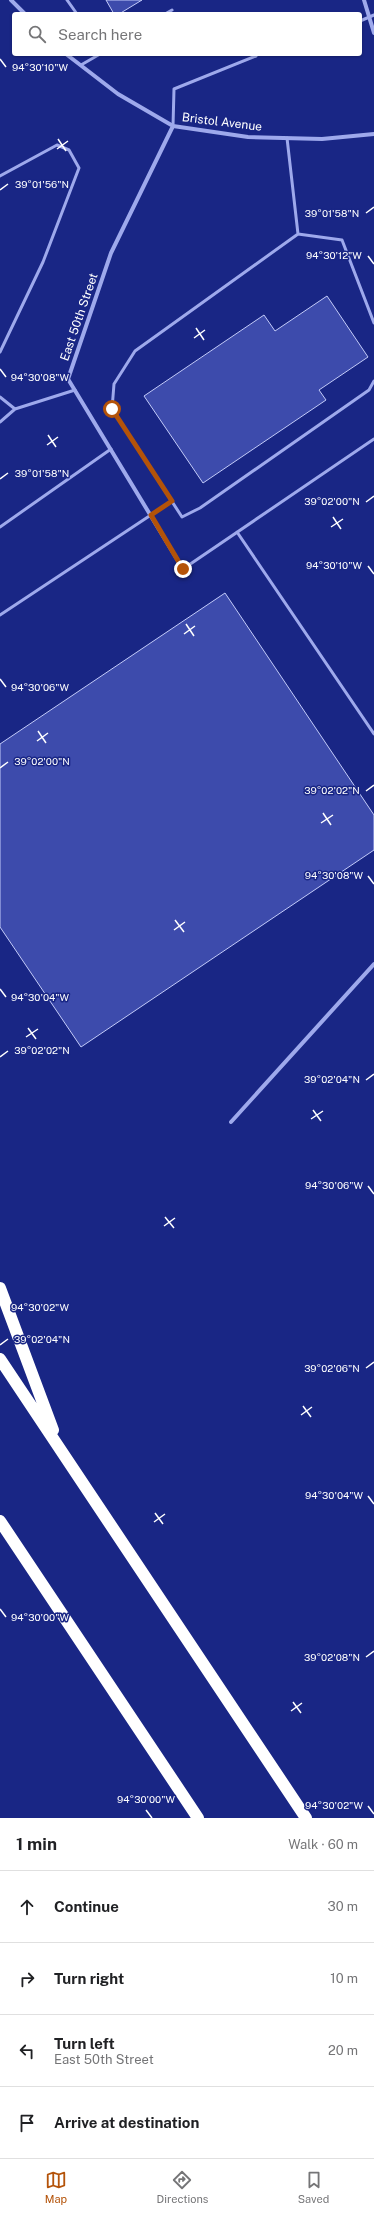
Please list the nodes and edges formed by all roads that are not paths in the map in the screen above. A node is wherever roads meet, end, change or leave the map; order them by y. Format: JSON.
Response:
{"nodes":[{"id":1,"x":11,"y":0,"type":"edge"},
{"id":2,"x":67,"y":0,"type":"edge"},
{"id":3,"x":364,"y":0,"type":"edge"},
{"id":4,"x":172,"y":10,"type":"dead end"},
{"id":5,"x":23,"y":12,"type":"edge"},
{"id":6,"x":75,"y":12,"type":"edge"},
{"id":7,"x":168,"y":12,"type":"edge"},
{"id":8,"x":374,"y":15,"type":"edge"},
{"id":9,"x":370,"y":18,"type":"junction"},
{"id":10,"x":362,"y":20,"type":"edge"},
{"id":11,"x":374,"y":33,"type":"edge"},
{"id":12,"x":69,"y":56,"type":"edge"},
{"id":13,"x":97,"y":56,"type":"edge"},
{"id":14,"x":256,"y":56,"type":"dead end"},
{"id":15,"x":81,"y":65,"type":"junction"},
{"id":16,"x":173,"y":126,"type":"junction"},
{"id":17,"x":374,"y":134,"type":"edge"},
{"id":18,"x":287,"y":138,"type":"junction"},
{"id":19,"x":0,"y":176,"type":"edge"},
{"id":20,"x":298,"y":234,"type":"junction"},
{"id":21,"x":374,"y":323,"type":"edge"},
{"id":22,"x":0,"y":352,"type":"edge"},
{"id":23,"x":374,"y":381,"type":"edge"},
{"id":24,"x":75,"y":390,"type":"junction"},
{"id":25,"x":0,"y":397,"type":"edge"},
{"id":26,"x":15,"y":409,"type":"junction"},
{"id":27,"x":0,"y":422,"type":"edge"},
{"id":28,"x":374,"y":439,"type":"edge"},
{"id":29,"x":111,"y":449,"type":"junction"},
{"id":30,"x":172,"y":501,"type":"junction"},
{"id":31,"x":151,"y":515,"type":"junction"},
{"id":32,"x":0,"y":527,"type":"edge"},
{"id":33,"x":237,"y":532,"type":"junction"},
{"id":34,"x":183,"y":569,"type":"joint"},
{"id":35,"x":0,"y":615,"type":"edge"},
{"id":36,"x":374,"y":734,"type":"edge"},
{"id":37,"x":374,"y":964,"type":"edge"},
{"id":38,"x":231,"y":1122,"type":"dead end"},
{"id":39,"x":0,"y":1288,"type":"edge"},
{"id":40,"x":0,"y":1359,"type":"edge"},
{"id":41,"x":60,"y":1450,"type":"junction"},
{"id":42,"x":0,"y":1521,"type":"edge"},
{"id":43,"x":198,"y":1818,"type":"edge"},
{"id":44,"x":306,"y":1818,"type":"edge"}],
"edges":[{"from":1,"to":5,"type":"street"},
{"from":2,"to":6,"type":"lane"},
{"from":3,"to":9,"type":"street"},
{"from":4,"to":7,"type":"lane"},
{"from":8,"to":9,"type":"lane"},
{"from":9,"to":10,"type":"lane"},
{"from":9,"to":11,"type":"street"},
{"from":12,"to":15,"type":"street","name":"Bristol Avenue"},
{"from":13,"to":15,"type":"lane"},
{"from":14,"to":16,"type":"lane"},
{"from":15,"to":16,"type":"street","name":"Bristol Avenue"},
{"from":16,"to":18,"type":"street","name":"Bristol Avenue"},
{"from":16,"to":24,"type":"street","name":"East 50th Street"},
{"from":17,"to":18,"type":"street","name":"Bristol Avenue"},
{"from":18,"to":20,"type":"lane"},
{"from":19,"to":22,"type":"lane"},
{"from":20,"to":21,"type":"lane"},
{"from":20,"to":30,"type":"lane"},
{"from":23,"to":30,"type":"lane"},
{"from":24,"to":26,"type":"lane"},
{"from":24,"to":29,"type":"street","name":"East 50th Street"},
{"from":25,"to":26,"type":"lane"},
{"from":26,"to":27,"type":"lane"},
{"from":28,"to":33,"type":"lane"},
{"from":29,"to":31,"type":"street","name":"East 50th Street"},
{"from":29,"to":32,"type":"lane"},
{"from":30,"to":31,"type":"lane"},
{"from":31,"to":34,"type":"street","name":"East 50th Street"},
{"from":31,"to":35,"type":"lane"},
{"from":33,"to":34,"type":"lane"},
{"from":33,"to":36,"type":"lane"},
{"from":37,"to":38,"type":"street"},
{"from":39,"to":41,"type":"highway"},
{"from":40,"to":41,"type":"highway"},
{"from":41,"to":44,"type":"highway"},
{"from":42,"to":43,"type":"highway"}]}
